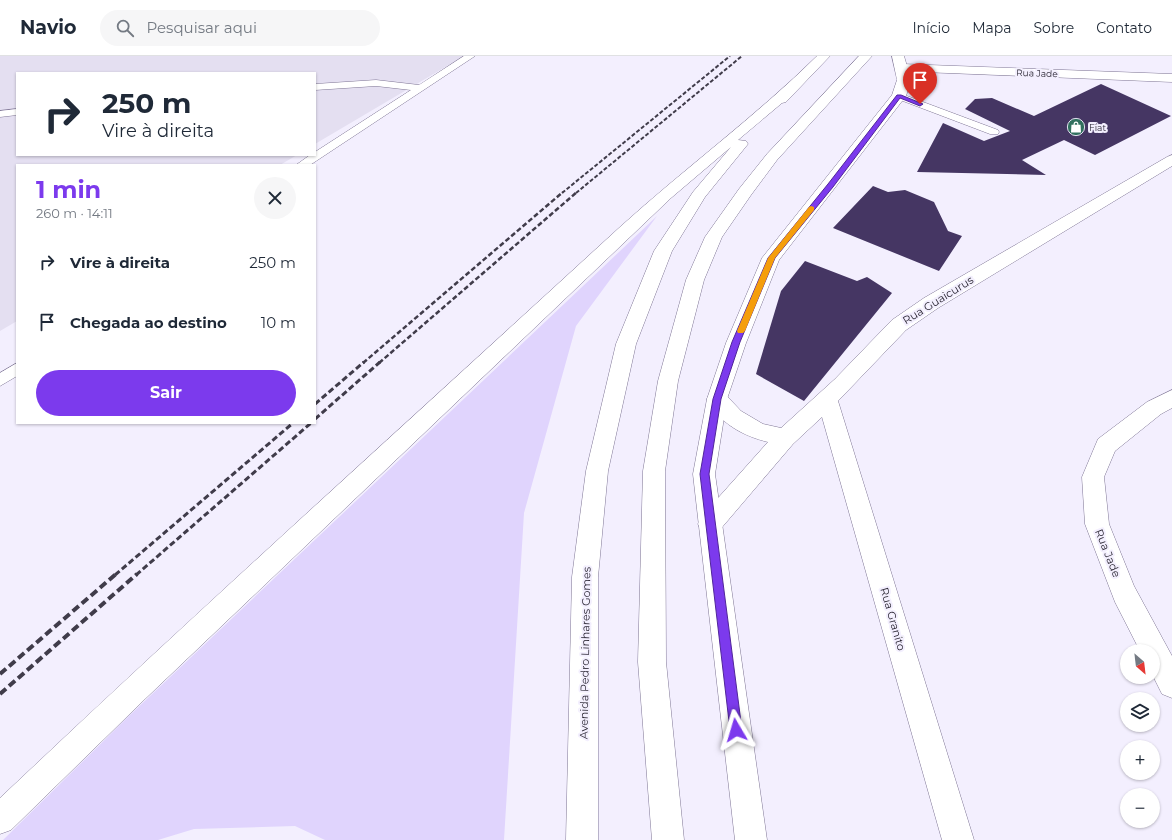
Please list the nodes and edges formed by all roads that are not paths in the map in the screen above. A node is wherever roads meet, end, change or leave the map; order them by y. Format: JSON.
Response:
{"nodes":[{"id":1,"x":470,"y":56,"type":"edge"},
{"id":2,"x":824,"y":56,"type":"edge"},
{"id":3,"x":866,"y":56,"type":"edge"},
{"id":4,"x":900,"y":62,"type":"edge"},
{"id":5,"x":1172,"y":78,"type":"edge"},
{"id":6,"x":316,"y":87,"type":"edge"},
{"id":7,"x":421,"y":88,"type":"junction"},
{"id":8,"x":791,"y":88,"type":"junction"},
{"id":9,"x":899,"y":96,"type":"junction"},
{"id":10,"x":16,"y":112,"type":"edge"},
{"id":11,"x":0,"y":114,"type":"edge"},
{"id":12,"x":994,"y":132,"type":"dead end"},
{"id":13,"x":316,"y":156,"type":"edge"},
{"id":14,"x":316,"y":156,"type":"edge"},
{"id":15,"x":1172,"y":160,"type":"edge"},
{"id":16,"x":304,"y":164,"type":"edge"},
{"id":17,"x":16,"y":371,"type":"edge"},
{"id":18,"x":0,"y":380,"type":"edge"},
{"id":19,"x":1172,"y":398,"type":"edge"},
{"id":20,"x":717,"y":399,"type":"junction"},
{"id":21,"x":827,"y":399,"type":"junction"},
{"id":22,"x":785,"y":438,"type":"junction"},
{"id":23,"x":710,"y":524,"type":"junction"},
{"id":24,"x":1172,"y":684,"type":"edge"},
{"id":25,"x":0,"y":819,"type":"edge"},
{"id":26,"x":582,"y":840,"type":"edge"},
{"id":27,"x":668,"y":840,"type":"edge"},
{"id":28,"x":751,"y":840,"type":"edge"},
{"id":29,"x":958,"y":840,"type":"edge"}],
"edges":[{"from":1,"to":7,"type":"lane"},
{"from":2,"to":8,"type":"main road","name":"Avenida Pedro Linhares Gomes"},
{"from":3,"to":27,"type":"main road"},
{"from":4,"to":5,"type":"main road","name":"Rua Jade"},
{"from":4,"to":9,"type":"main road"},
{"from":6,"to":7,"type":"lane"},
{"from":7,"to":14,"type":"lane"},
{"from":8,"to":25,"type":"main road"},
{"from":8,"to":26,"type":"main road","name":"Avenida Pedro Linhares Gomes"},
{"from":9,"to":12,"type":"lane"},
{"from":9,"to":20,"type":"main road"},
{"from":10,"to":11,"type":"lane"},
{"from":13,"to":16,"type":"lane"},
{"from":15,"to":21,"type":"main road","name":"Rua Guaicurus"},
{"from":17,"to":18,"type":"lane"},
{"from":19,"to":24,"type":"main road","name":"Rua Jade"},
{"from":20,"to":22,"type":"main road"},
{"from":20,"to":23,"type":"main road"},
{"from":21,"to":22,"type":"main road","name":"Rua Guaicurus"},
{"from":21,"to":29,"type":"main road","name":"Rua Granito"},
{"from":22,"to":23,"type":"main road","name":"Rua Guaicurus"},
{"from":23,"to":28,"type":"main road"}]}
